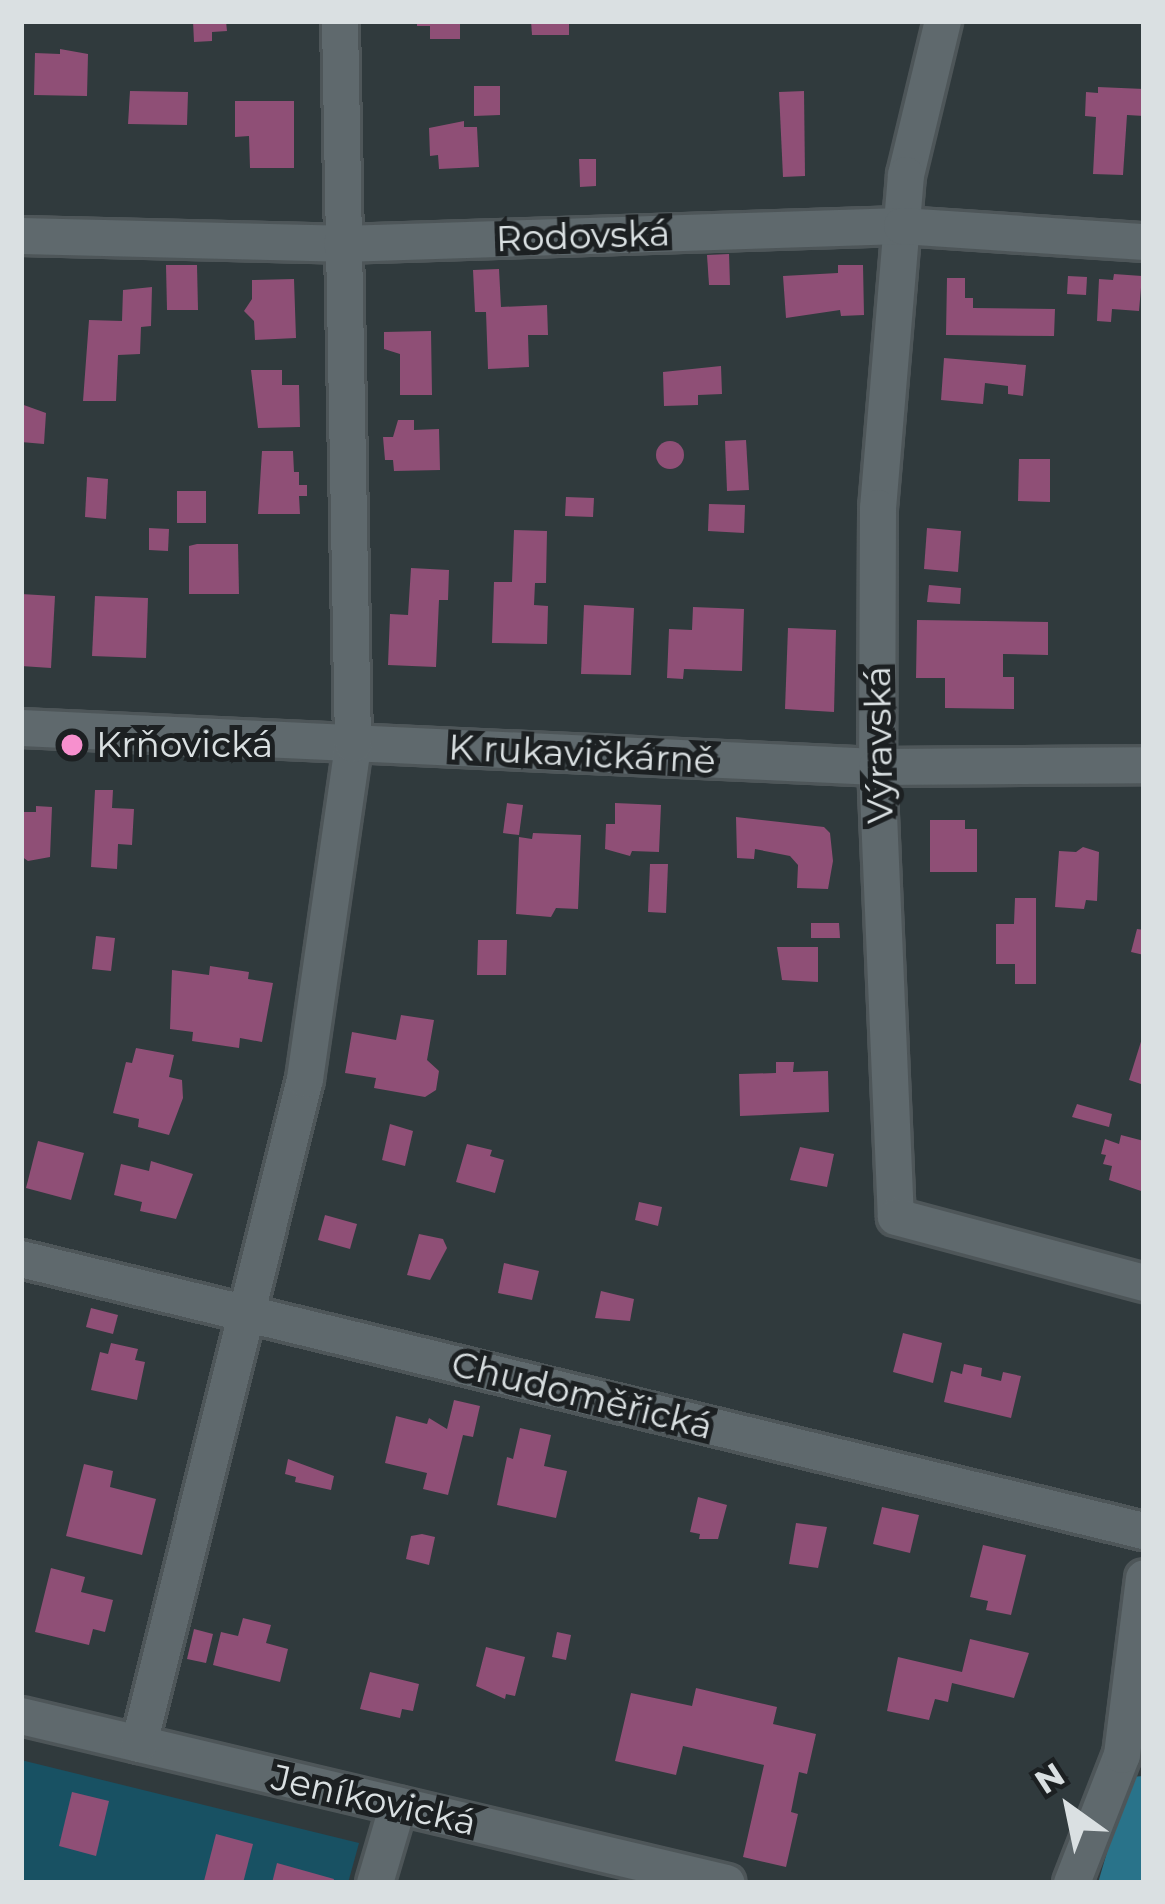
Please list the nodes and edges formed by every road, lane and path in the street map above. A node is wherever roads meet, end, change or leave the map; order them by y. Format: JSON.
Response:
{"nodes":[{"id":1,"x":340,"y":21,"type":"edge"},
{"id":2,"x":943,"y":21,"type":"edge"},
{"id":3,"x":902,"y":226,"type":"junction"},
{"id":4,"x":21,"y":236,"type":"edge"},
{"id":5,"x":1144,"y":242,"type":"edge"},
{"id":6,"x":342,"y":244,"type":"junction"},
{"id":7,"x":21,"y":728,"type":"edge"},
{"id":8,"x":353,"y":744,"type":"junction"},
{"id":9,"x":1144,"y":765,"type":"edge"},
{"id":10,"x":877,"y":767,"type":"junction"},
{"id":11,"x":21,"y":1259,"type":"edge"},
{"id":12,"x":1144,"y":1283,"type":"edge"},
{"id":13,"x":244,"y":1314,"type":"junction"},
{"id":14,"x":1144,"y":1531,"type":"edge"},
{"id":15,"x":1144,"y":1577,"type":"edge"},
{"id":16,"x":21,"y":1716,"type":"edge"},
{"id":17,"x":140,"y":1744,"type":"junction"},
{"id":18,"x":1133,"y":1755,"type":"edge"},
{"id":19,"x":398,"y":1805,"type":"junction"},
{"id":20,"x":375,"y":1883,"type":"edge"},
{"id":21,"x":728,"y":1883,"type":"edge"},
{"id":22,"x":1072,"y":1883,"type":"edge"}],
"edges":[{"from":1,"to":6,"type":"street"},
{"from":2,"to":3,"type":"street","name":"Výravská"},
{"from":3,"to":5,"type":"street","name":"Rodovská"},
{"from":3,"to":6,"type":"street","name":"Rodovská"},
{"from":3,"to":10,"type":"street","name":"Výravská"},
{"from":4,"to":6,"type":"street","name":"Rodovská"},
{"from":6,"to":8,"type":"street"},
{"from":7,"to":8,"type":"street","name":"K rukavičkárně"},
{"from":8,"to":10,"type":"street","name":"K rukavičkárně"},
{"from":8,"to":13,"type":"street"},
{"from":9,"to":10,"type":"street","name":"K rukavičkárně"},
{"from":10,"to":12,"type":"street","name":"Výravská"},
{"from":11,"to":13,"type":"street","name":"Chudoměřická"},
{"from":13,"to":14,"type":"street","name":"Chudoměřická"},
{"from":13,"to":17,"type":"street"},
{"from":15,"to":18,"type":"street"},
{"from":16,"to":17,"type":"street","name":"Jeníkovická"},
{"from":17,"to":19,"type":"street","name":"Jeníkovická"},
{"from":18,"to":22,"type":"street"},
{"from":19,"to":20,"type":"street"},
{"from":19,"to":21,"type":"street","name":"Jeníkovická"}]}
